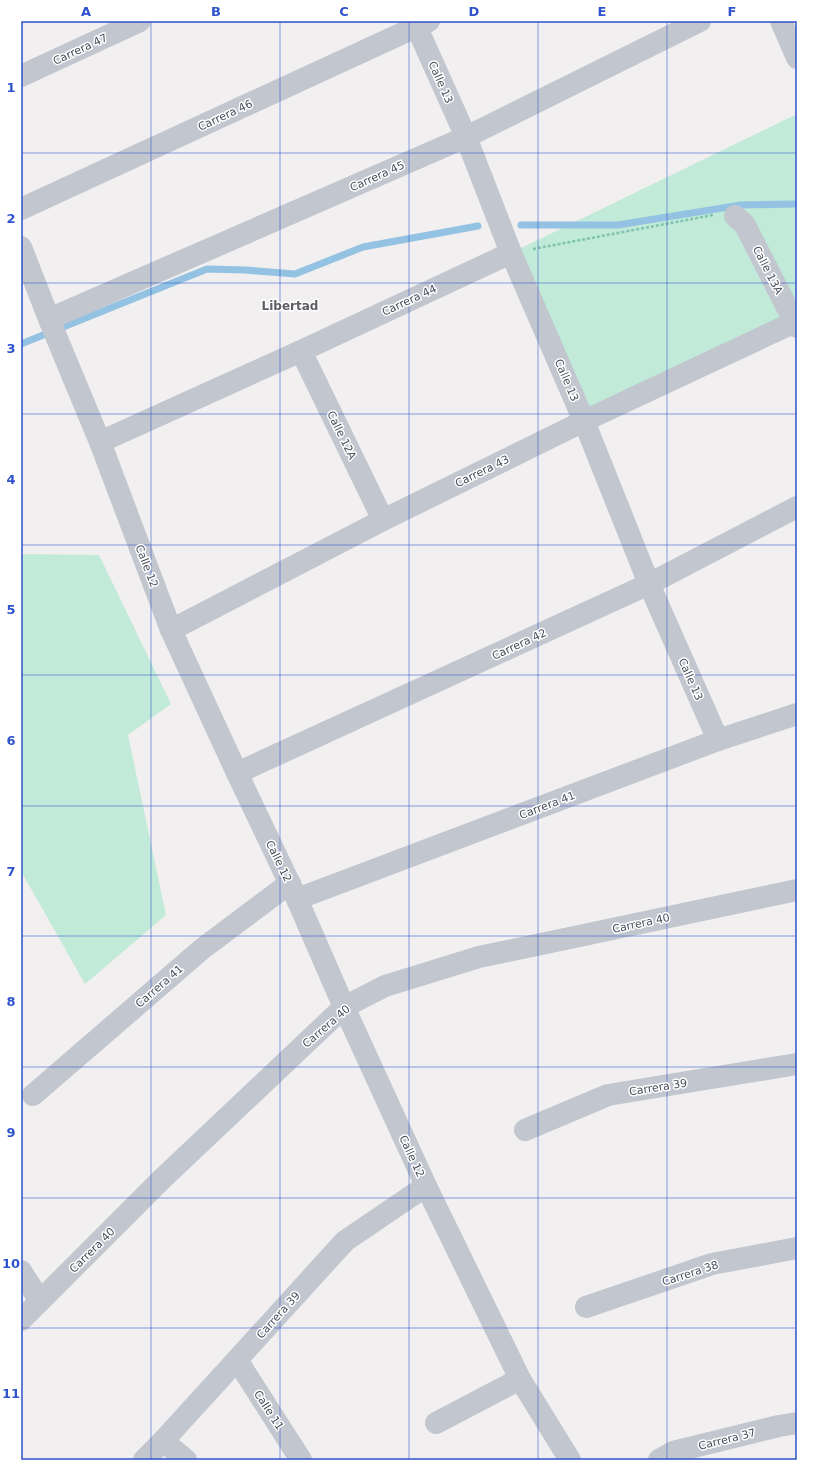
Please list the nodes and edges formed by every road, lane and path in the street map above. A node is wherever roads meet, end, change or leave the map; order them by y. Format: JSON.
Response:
{"nodes":[{"id":1,"x":140,"y":21,"type":"edge"},
{"id":2,"x":700,"y":21,"type":"edge"},
{"id":3,"x":781,"y":21,"type":"edge"},
{"id":4,"x":420,"y":23,"type":"edge"},
{"id":5,"x":797,"y":58,"type":"edge"},
{"id":6,"x":21,"y":76,"type":"edge"},
{"id":7,"x":466,"y":137,"type":"junction"},
{"id":8,"x":21,"y":209,"type":"edge"},
{"id":9,"x":735,"y":216,"type":"joint"},
{"id":10,"x":21,"y":247,"type":"edge"},
{"id":11,"x":511,"y":253,"type":"junction"},
{"id":12,"x":796,"y":324,"type":"edge"},
{"id":13,"x":53,"y":328,"type":"junction"},
{"id":14,"x":301,"y":351,"type":"junction"},
{"id":15,"x":584,"y":421,"type":"junction"},
{"id":16,"x":100,"y":442,"type":"junction"},
{"id":17,"x":797,"y":507,"type":"edge"},
{"id":18,"x":383,"y":520,"type":"junction"},
{"id":19,"x":649,"y":584,"type":"junction"},
{"id":20,"x":171,"y":630,"type":"junction"},
{"id":21,"x":797,"y":714,"type":"edge"},
{"id":22,"x":718,"y":740,"type":"junction"},
{"id":23,"x":237,"y":773,"type":"junction"},
{"id":24,"x":797,"y":890,"type":"edge"},
{"id":25,"x":294,"y":891,"type":"junction"},
{"id":26,"x":344,"y":1007,"type":"junction"},
{"id":27,"x":797,"y":1064,"type":"edge"},
{"id":28,"x":33,"y":1095,"type":"dead end"},
{"id":29,"x":525,"y":1130,"type":"dead end"},
{"id":30,"x":426,"y":1186,"type":"junction"},
{"id":31,"x":797,"y":1248,"type":"edge"},
{"id":32,"x":21,"y":1271,"type":"edge"},
{"id":33,"x":40,"y":1301,"type":"junction"},
{"id":34,"x":586,"y":1307,"type":"dead end"},
{"id":35,"x":21,"y":1320,"type":"edge"},
{"id":36,"x":237,"y":1360,"type":"junction"},
{"id":37,"x":520,"y":1379,"type":"junction"},
{"id":38,"x":436,"y":1423,"type":"dead end"},
{"id":39,"x":797,"y":1423,"type":"edge"},
{"id":40,"x":163,"y":1441,"type":"junction"},
{"id":41,"x":144,"y":1460,"type":"edge"},
{"id":42,"x":186,"y":1460,"type":"edge"},
{"id":43,"x":301,"y":1460,"type":"edge"},
{"id":44,"x":570,"y":1460,"type":"edge"},
{"id":45,"x":658,"y":1460,"type":"edge"}],
"edges":[{"from":1,"to":6,"type":"street","name":"Carrera 47"},
{"from":2,"to":7,"type":"street","name":"Carrera 45"},
{"from":3,"to":5,"type":"street"},
{"from":4,"to":7,"type":"street","name":"Calle 13"},
{"from":4,"to":8,"type":"street","name":"Carrera 46"},
{"from":7,"to":11,"type":"street","name":"Calle 13"},
{"from":7,"to":13,"type":"street","name":"Carrera 45"},
{"from":9,"to":11,"type":"path"},
{"from":9,"to":12,"type":"street","name":"Calle 13A"},
{"from":10,"to":13,"type":"street","name":"Calle 12"},
{"from":11,"to":14,"type":"street","name":"Carrera 44"},
{"from":11,"to":15,"type":"street","name":"Calle 13"},
{"from":12,"to":15,"type":"street","name":"Carrera 43"},
{"from":13,"to":16,"type":"street","name":"Calle 12"},
{"from":14,"to":16,"type":"street","name":"Carrera 44"},
{"from":14,"to":18,"type":"street","name":"Calle 12A"},
{"from":15,"to":18,"type":"street","name":"Carrera 43"},
{"from":15,"to":19,"type":"street","name":"Calle 13"},
{"from":16,"to":20,"type":"street","name":"Calle 12"},
{"from":17,"to":19,"type":"street","name":"Carrera 42"},
{"from":18,"to":20,"type":"street","name":"Carrera 43"},
{"from":19,"to":22,"type":"street","name":"Calle 13"},
{"from":19,"to":23,"type":"street","name":"Carrera 42"},
{"from":20,"to":23,"type":"street","name":"Calle 12"},
{"from":21,"to":22,"type":"street","name":"Carrera 41"},
{"from":22,"to":25,"type":"street","name":"Carrera 41"},
{"from":23,"to":25,"type":"street","name":"Calle 12"},
{"from":24,"to":26,"type":"street","name":"Carrera 40"},
{"from":25,"to":26,"type":"street","name":"Calle 12"},
{"from":25,"to":28,"type":"street","name":"Carrera 41"},
{"from":26,"to":30,"type":"street","name":"Calle 12"},
{"from":26,"to":33,"type":"street","name":"Carrera 40"},
{"from":27,"to":29,"type":"street","name":"Carrera 39"},
{"from":30,"to":36,"type":"street","name":"Carrera 39"},
{"from":30,"to":37,"type":"street","name":"Calle 12"},
{"from":31,"to":34,"type":"street","name":"Carrera 38"},
{"from":32,"to":33,"type":"street"},
{"from":33,"to":35,"type":"street","name":"Carrera 40"},
{"from":36,"to":40,"type":"street","name":"Carrera 39"},
{"from":36,"to":43,"type":"street","name":"Calle 11"},
{"from":37,"to":38,"type":"street"},
{"from":37,"to":44,"type":"street","name":"Calle 12"},
{"from":39,"to":45,"type":"street","name":"Carrera 37"},
{"from":40,"to":41,"type":"street","name":"Carrera 39"},
{"from":40,"to":42,"type":"street"}]}
